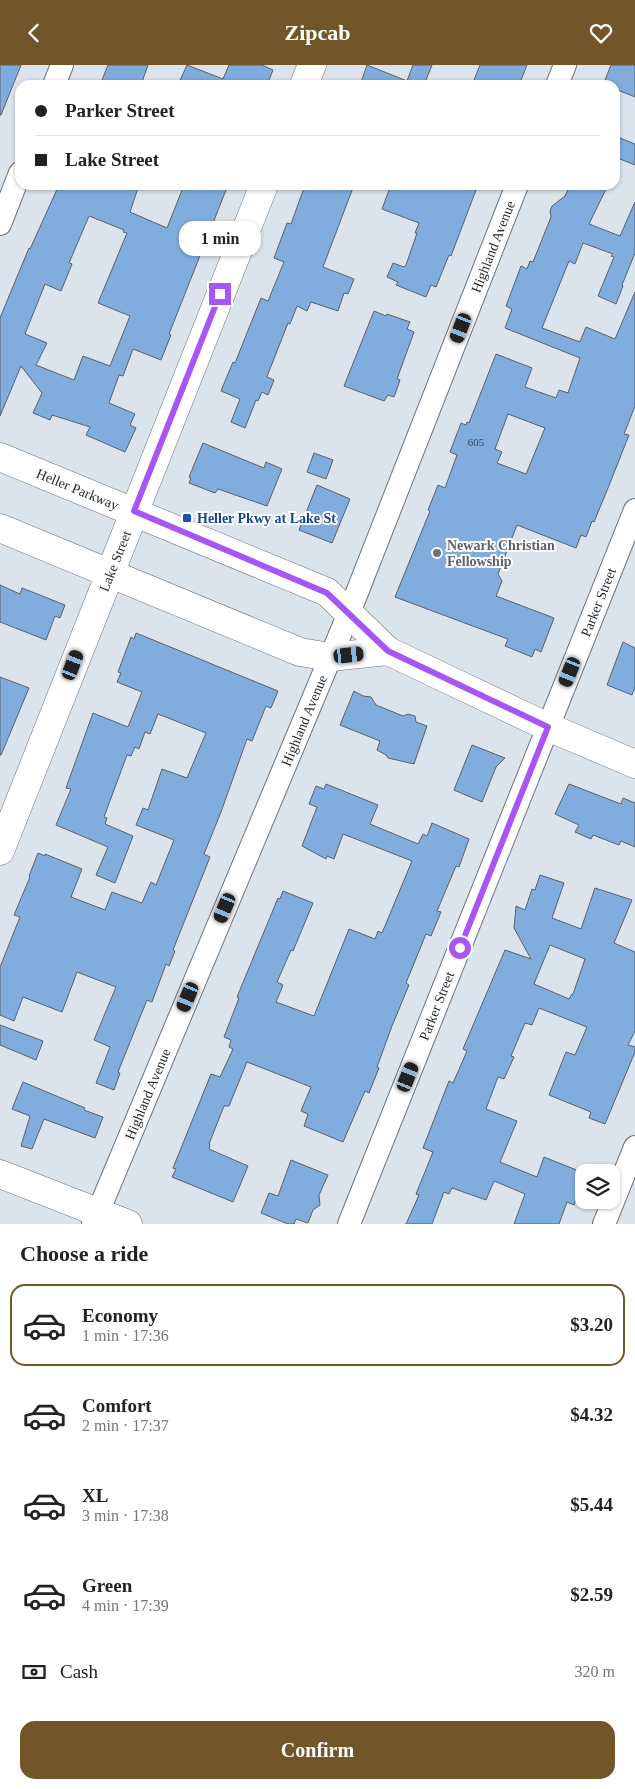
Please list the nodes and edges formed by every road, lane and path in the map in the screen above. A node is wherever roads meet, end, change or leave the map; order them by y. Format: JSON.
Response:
{"nodes":[{"id":1,"x":62,"y":65,"type":"edge"},
{"id":2,"x":312,"y":65,"type":"edge"},
{"id":3,"x":565,"y":65,"type":"edge"},
{"id":4,"x":56,"y":80,"type":"edge"},
{"id":5,"x":306,"y":80,"type":"edge"},
{"id":6,"x":559,"y":80,"type":"edge"},
{"id":7,"x":15,"y":186,"type":"edge"},
{"id":8,"x":262,"y":190,"type":"edge"},
{"id":9,"x":515,"y":190,"type":"edge"},
{"id":10,"x":0,"y":224,"type":"edge"},
{"id":11,"x":0,"y":457,"type":"edge"},
{"id":12,"x":635,"y":510,"type":"edge"},
{"id":13,"x":134,"y":511,"type":"junction"},
{"id":14,"x":0,"y":528,"type":"edge"},
{"id":15,"x":110,"y":572,"type":"junction"},
{"id":16,"x":348,"y":613,"type":"junction"},
{"id":17,"x":388,"y":651,"type":"junction"},
{"id":18,"x":330,"y":657,"type":"junction"},
{"id":19,"x":548,"y":727,"type":"junction"},
{"id":20,"x":635,"y":764,"type":"edge"},
{"id":21,"x":0,"y":851,"type":"edge"},
{"id":22,"x":635,"y":1147,"type":"edge"},
{"id":23,"x":0,"y":1174,"type":"edge"},
{"id":24,"x":95,"y":1218,"type":"edge"},
{"id":25,"x":128,"y":1224,"type":"edge"},
{"id":26,"x":349,"y":1224,"type":"edge"},
{"id":27,"x":604,"y":1224,"type":"edge"}],
"edges":[{"from":1,"to":4,"type":"street"},
{"from":2,"to":5,"type":"main road"},
{"from":3,"to":6,"type":"street"},
{"from":7,"to":10,"type":"street"},
{"from":8,"to":13,"type":"main road","name":"Lake Street"},
{"from":9,"to":16,"type":"street","name":"Highland Avenue"},
{"from":11,"to":13,"type":"main road","name":"Heller Parkway"},
{"from":12,"to":19,"type":"street","name":"Parker Street"},
{"from":13,"to":15,"type":"main road","name":"Lake Street"},
{"from":13,"to":16,"type":"main road","name":"Heller Parkway"},
{"from":14,"to":15,"type":"main road"},
{"from":15,"to":18,"type":"main road"},
{"from":15,"to":21,"type":"main road","name":"Lake Street"},
{"from":16,"to":17,"type":"main road","name":"Heller Parkway"},
{"from":16,"to":18,"type":"street","name":"Highland Avenue"},
{"from":17,"to":18,"type":"main road"},
{"from":17,"to":19,"type":"main road","name":"Heller Parkway"},
{"from":18,"to":24,"type":"street","name":"Highland Avenue"},
{"from":19,"to":20,"type":"main road","name":"Heller Parkway"},
{"from":19,"to":26,"type":"street","name":"Parker Street"},
{"from":22,"to":27,"type":"street"},
{"from":23,"to":24,"type":"main road"},
{"from":24,"to":25,"type":"main road"}]}
